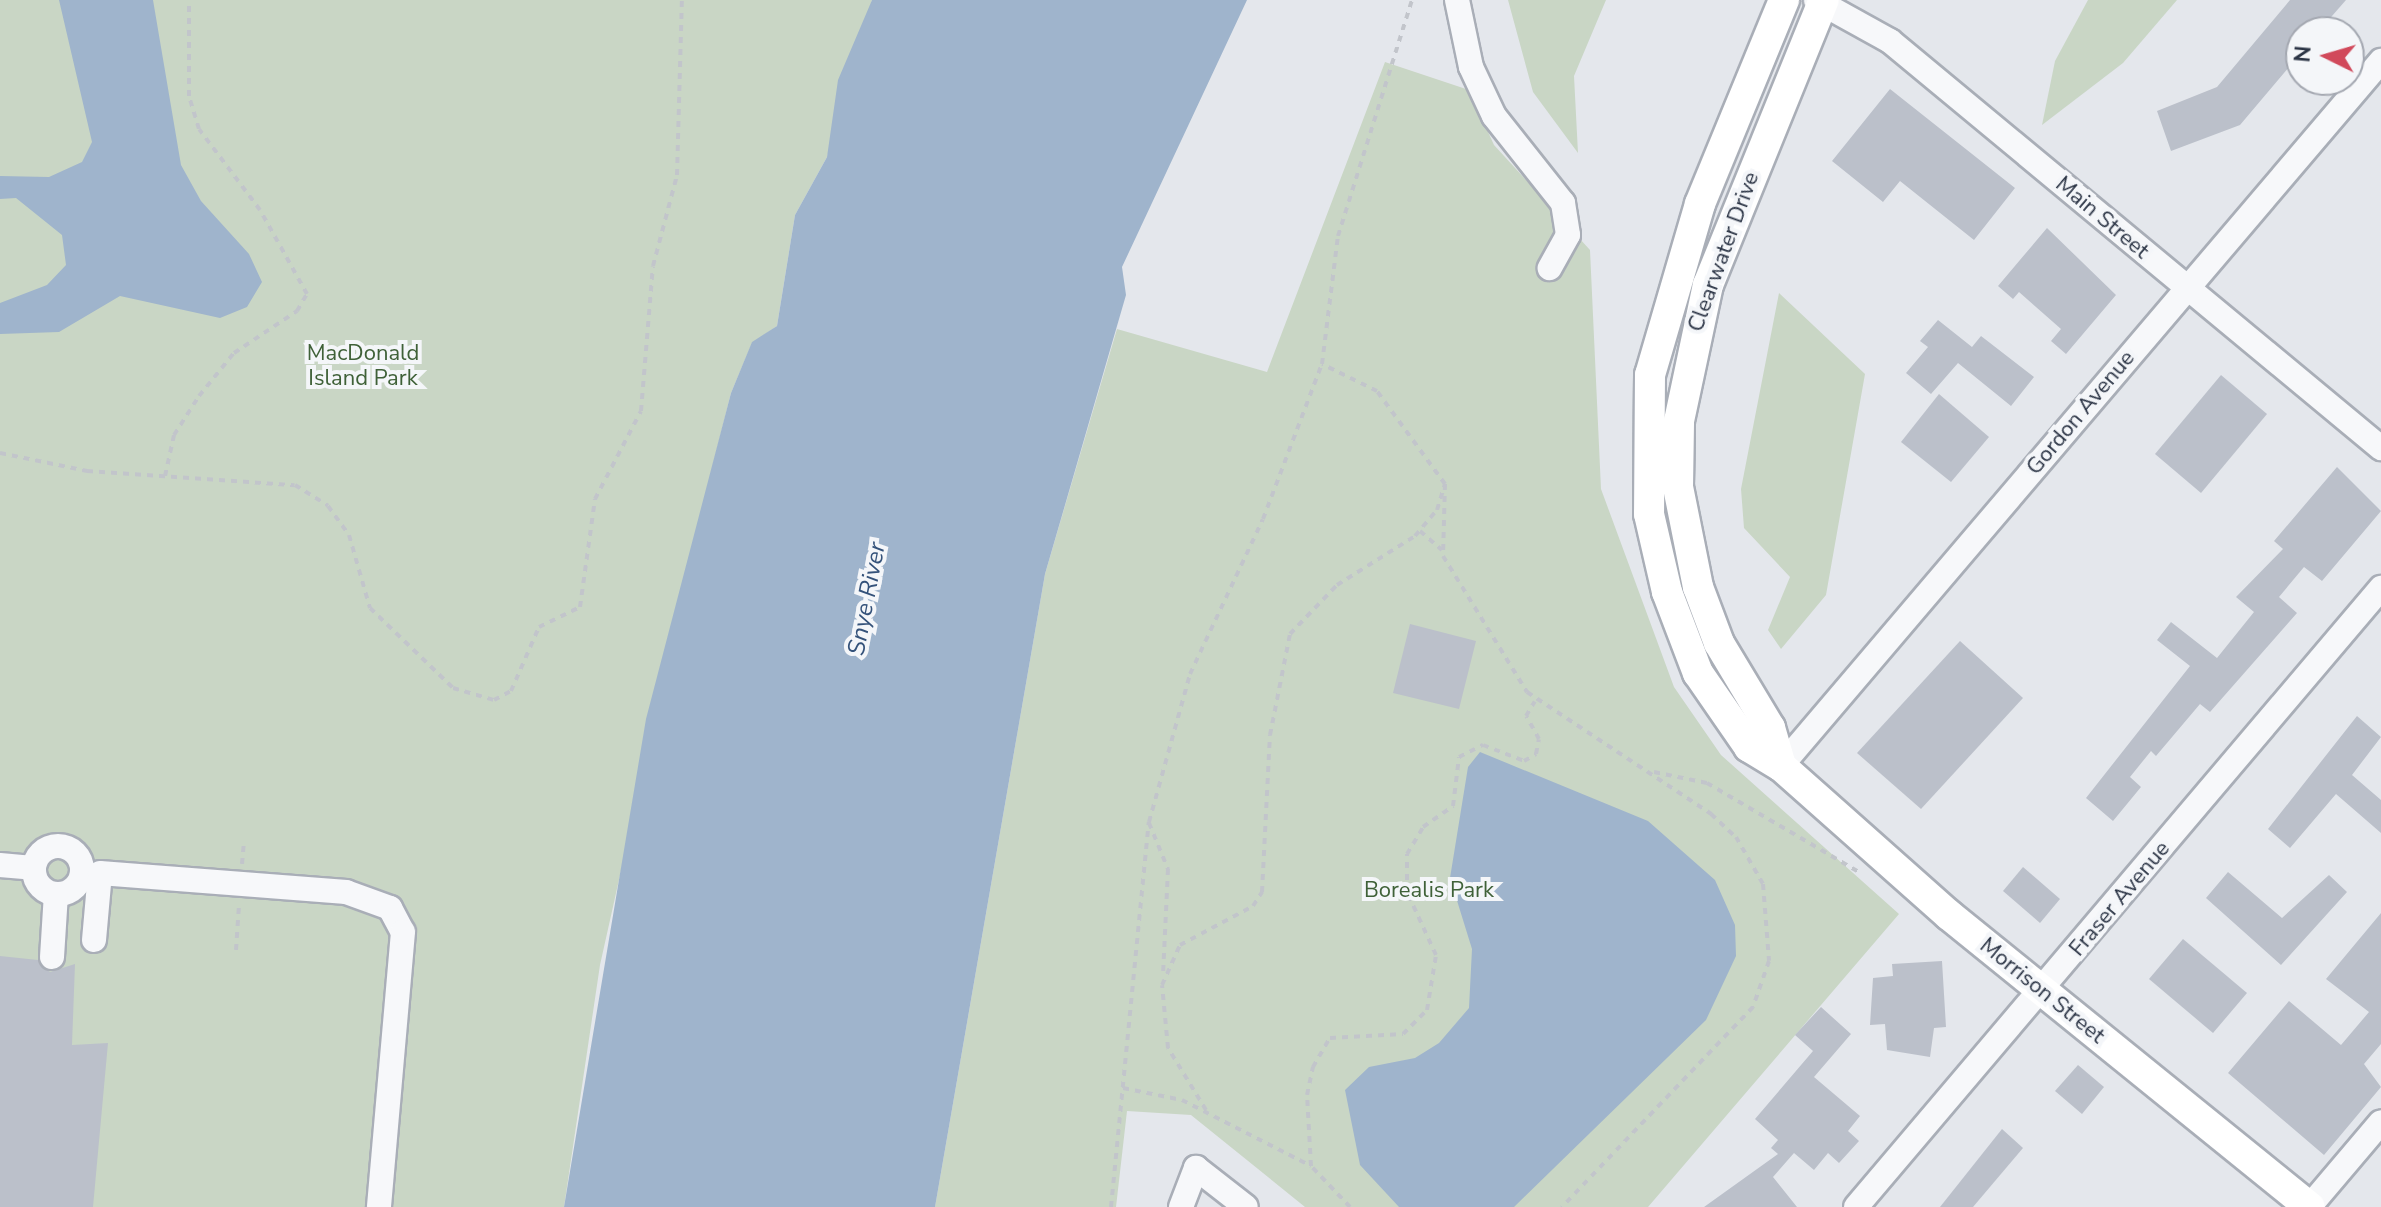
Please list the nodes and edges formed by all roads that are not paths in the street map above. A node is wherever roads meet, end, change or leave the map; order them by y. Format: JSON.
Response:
{"nodes":[{"id":1,"x":1457,"y":0,"type":"edge"},
{"id":2,"x":1784,"y":0,"type":"edge"},
{"id":3,"x":1821,"y":1,"type":"edge"},
{"id":4,"x":2381,"y":61,"type":"edge"},
{"id":5,"x":1550,"y":268,"type":"dead end"},
{"id":6,"x":2186,"y":289,"type":"junction"},
{"id":7,"x":2381,"y":448,"type":"edge"},
{"id":8,"x":2381,"y":588,"type":"edge"},
{"id":9,"x":1781,"y":766,"type":"junction"},
{"id":10,"x":0,"y":865,"type":"edge"},
{"id":11,"x":33,"y":868,"type":"junction"},
{"id":12,"x":91,"y":872,"type":"junction"},
{"id":13,"x":56,"y":894,"type":"junction"},
{"id":14,"x":94,"y":940,"type":"dead end"},
{"id":15,"x":52,"y":957,"type":"dead end"},
{"id":16,"x":2042,"y":992,"type":"junction"},
{"id":17,"x":2381,"y":1122,"type":"edge"},
{"id":18,"x":379,"y":1207,"type":"edge"},
{"id":19,"x":1181,"y":1207,"type":"edge"},
{"id":20,"x":1246,"y":1207,"type":"edge"},
{"id":21,"x":1856,"y":1207,"type":"edge"},
{"id":22,"x":2309,"y":1207,"type":"edge"}],
"edges":[{"from":1,"to":5,"type":"street"},
{"from":2,"to":9,"type":"main road","name":"Clearwater Drive"},
{"from":3,"to":6,"type":"street","name":"Main Street"},
{"from":3,"to":9,"type":"main road","name":"Clearwater Drive"},
{"from":4,"to":6,"type":"street","name":"Gordon Avenue"},
{"from":6,"to":7,"type":"street","name":"Main Street"},
{"from":6,"to":9,"type":"street","name":"Gordon Avenue"},
{"from":8,"to":16,"type":"street","name":"Fraser Avenue"},
{"from":9,"to":16,"type":"main road","name":"Morrison Street"},
{"from":10,"to":11,"type":"street"},
{"from":11,"to":12,"type":"street"},
{"from":11,"to":13,"type":"street"},
{"from":12,"to":13,"type":"street"},
{"from":12,"to":14,"type":"street"},
{"from":12,"to":18,"type":"street"},
{"from":13,"to":15,"type":"street"},
{"from":16,"to":21,"type":"street","name":"Fraser Avenue"},
{"from":16,"to":22,"type":"main road","name":"Morrison Street"},
{"from":17,"to":22,"type":"street"},
{"from":19,"to":20,"type":"street"}]}
